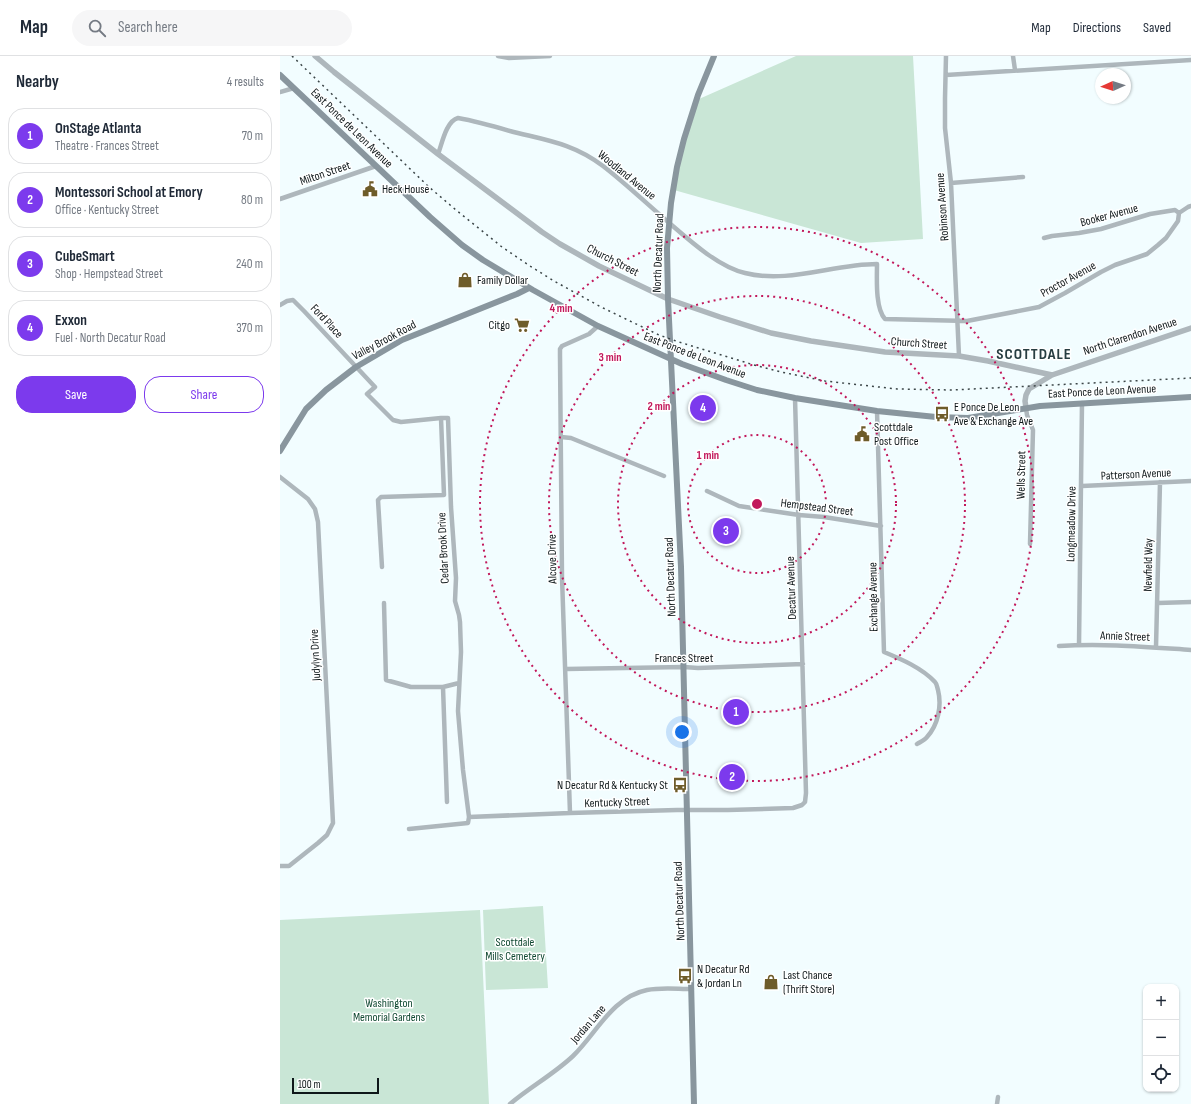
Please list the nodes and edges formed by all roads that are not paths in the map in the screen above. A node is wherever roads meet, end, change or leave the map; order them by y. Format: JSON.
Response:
{"nodes":[{"id":1,"x":315,"y":56,"type":"edge"},
{"id":2,"x":498,"y":56,"type":"edge"},
{"id":3,"x":550,"y":56,"type":"edge"},
{"id":4,"x":714,"y":56,"type":"edge"},
{"id":5,"x":946,"y":56,"type":"edge"},
{"id":6,"x":1013,"y":56,"type":"edge"},
{"id":7,"x":1191,"y":60,"type":"edge"},
{"id":8,"x":1015,"y":70,"type":"junction"},
{"id":9,"x":946,"y":74,"type":"junction"},
{"id":10,"x":280,"y":75,"type":"edge"},
{"id":11,"x":294,"y":88,"type":"junction"},
{"id":12,"x":280,"y":92,"type":"edge"},
{"id":13,"x":438,"y":154,"type":"junction"},
{"id":14,"x":376,"y":166,"type":"junction"},
{"id":15,"x":1023,"y":177,"type":"dead end"},
{"id":16,"x":951,"y":184,"type":"junction"},
{"id":17,"x":280,"y":199,"type":"edge"},
{"id":18,"x":1191,"y":206,"type":"edge"},
{"id":19,"x":1179,"y":213,"type":"junction"},
{"id":20,"x":669,"y":222,"type":"junction"},
{"id":21,"x":1044,"y":238,"type":"dead end"},
{"id":22,"x":529,"y":288,"type":"junction"},
{"id":23,"x":668,"y":299,"type":"junction"},
{"id":24,"x":280,"y":305,"type":"edge"},
{"id":25,"x":882,"y":316,"type":"joint"},
{"id":26,"x":958,"y":322,"type":"junction"},
{"id":27,"x":598,"y":326,"type":"junction"},
{"id":28,"x":1191,"y":328,"type":"edge"},
{"id":29,"x":959,"y":356,"type":"junction"},
{"id":30,"x":671,"y":359,"type":"junction"},
{"id":31,"x":356,"y":367,"type":"junction"},
{"id":32,"x":1052,"y":375,"type":"junction"},
{"id":33,"x":1191,"y":397,"type":"edge"},
{"id":34,"x":795,"y":398,"type":"junction"},
{"id":35,"x":1082,"y":403,"type":"junction"},
{"id":36,"x":1026,"y":408,"type":"junction"},
{"id":37,"x":877,"y":411,"type":"junction"},
{"id":38,"x":441,"y":418,"type":"junction"},
{"id":39,"x":560,"y":437,"type":"junction"},
{"id":40,"x":280,"y":451,"type":"edge"},
{"id":41,"x":664,"y":476,"type":"dead end"},
{"id":42,"x":280,"y":477,"type":"edge"},
{"id":43,"x":1191,"y":481,"type":"edge"},
{"id":44,"x":1160,"y":482,"type":"junction"},
{"id":45,"x":1082,"y":486,"type":"junction"},
{"id":46,"x":707,"y":491,"type":"dead end"},
{"id":47,"x":444,"y":495,"type":"junction"},
{"id":48,"x":450,"y":495,"type":"junction"},
{"id":49,"x":799,"y":515,"type":"junction"},
{"id":50,"x":881,"y":526,"type":"junction"},
{"id":51,"x":1030,"y":544,"type":"dead end"},
{"id":52,"x":382,"y":567,"type":"dead end"},
{"id":53,"x":1191,"y":602,"type":"edge"},
{"id":54,"x":384,"y":603,"type":"dead end"},
{"id":55,"x":1158,"y":603,"type":"junction"},
{"id":56,"x":1079,"y":645,"type":"junction"},
{"id":57,"x":1059,"y":646,"type":"dead end"},
{"id":58,"x":1156,"y":647,"type":"junction"},
{"id":59,"x":1191,"y":650,"type":"edge"},
{"id":60,"x":804,"y":664,"type":"junction"},
{"id":61,"x":684,"y":667,"type":"junction"},
{"id":62,"x":566,"y":669,"type":"junction"},
{"id":63,"x":459,"y":683,"type":"junction"},
{"id":64,"x":443,"y":686,"type":"junction"},
{"id":65,"x":917,"y":744,"type":"dead end"},
{"id":66,"x":806,"y":778,"type":"joint"},
{"id":67,"x":447,"y":802,"type":"dead end"},
{"id":68,"x":687,"y":811,"type":"junction"},
{"id":69,"x":570,"y":813,"type":"junction"},
{"id":70,"x":469,"y":817,"type":"junction"},
{"id":71,"x":409,"y":829,"type":"dead end"},
{"id":72,"x":280,"y":866,"type":"edge"},
{"id":73,"x":692,"y":989,"type":"junction"},
{"id":74,"x":998,"y":1097,"type":"dead end"},
{"id":75,"x":510,"y":1104,"type":"edge"},
{"id":76,"x":694,"y":1104,"type":"edge"},
{"id":77,"x":997,"y":1104,"type":"edge"}],
"edges":[{"from":1,"to":13,"type":"street","name":"Church Street"},
{"from":2,"to":3,"type":"street"},
{"from":4,"to":20,"type":"main road","name":"North Decatur Road"},
{"from":5,"to":9,"type":"street","name":"Robinson Avenue"},
{"from":6,"to":8,"type":"street"},
{"from":7,"to":8,"type":"street"},
{"from":8,"to":9,"type":"street"},
{"from":9,"to":16,"type":"street","name":"Robinson Avenue"},
{"from":10,"to":11,"type":"main road","name":"East Ponce de Leon Avenue"},
{"from":11,"to":12,"type":"street"},
{"from":11,"to":14,"type":"main road","name":"East Ponce de Leon Avenue"},
{"from":13,"to":20,"type":"street","name":"Woodland Avenue"},
{"from":13,"to":23,"type":"street","name":"Church Street"},
{"from":14,"to":17,"type":"street","name":"Milton Street"},
{"from":14,"to":22,"type":"main road","name":"East Ponce de Leon Avenue"},
{"from":15,"to":16,"type":"street"},
{"from":16,"to":26,"type":"street","name":"Robinson Avenue"},
{"from":18,"to":19,"type":"street"},
{"from":19,"to":21,"type":"street","name":"Booker Avenue"},
{"from":19,"to":26,"type":"street","name":"Proctor Avenue"},
{"from":20,"to":23,"type":"main road","name":"North Decatur Road"},
{"from":20,"to":25,"type":"street","name":"Woodland Avenue"},
{"from":22,"to":27,"type":"main road","name":"East Ponce de Leon Avenue"},
{"from":22,"to":31,"type":"main road","name":"Valley Brook Road"},
{"from":23,"to":29,"type":"street","name":"Church Street"},
{"from":23,"to":30,"type":"main road","name":"North Decatur Road"},
{"from":24,"to":31,"type":"street","name":"Ford Place"},
{"from":25,"to":26,"type":"street","name":"Proctor Avenue"},
{"from":26,"to":29,"type":"street","name":"Robinson Avenue"},
{"from":27,"to":30,"type":"main road","name":"East Ponce de Leon Avenue"},
{"from":27,"to":39,"type":"street","name":"Alcove Drive"},
{"from":28,"to":32,"type":"street","name":"North Clarendon Avenue"},
{"from":29,"to":32,"type":"street","name":"Church Street"},
{"from":30,"to":34,"type":"main road","name":"East Ponce de Leon Avenue"},
{"from":30,"to":61,"type":"main road","name":"North Decatur Road"},
{"from":31,"to":38,"type":"street"},
{"from":31,"to":40,"type":"main road","name":"Valley Brook Road"},
{"from":32,"to":36,"type":"street","name":"North Clarendon Avenue"},
{"from":33,"to":35,"type":"main road","name":"East Ponce de Leon Avenue"},
{"from":34,"to":37,"type":"main road","name":"East Ponce de Leon Avenue"},
{"from":34,"to":49,"type":"street","name":"Decatur Avenue"},
{"from":35,"to":36,"type":"main road","name":"East Ponce de Leon Avenue"},
{"from":35,"to":45,"type":"street","name":"Longmeadow Drive"},
{"from":36,"to":37,"type":"main road","name":"East Ponce de Leon Avenue"},
{"from":36,"to":51,"type":"street","name":"Wells Street"},
{"from":37,"to":50,"type":"street","name":"Exchange Avenue"},
{"from":38,"to":47,"type":"street","name":"Cedar Brook Drive"},
{"from":38,"to":48,"type":"street","name":"Cedar Brook Drive"},
{"from":39,"to":41,"type":"street"},
{"from":39,"to":62,"type":"street","name":"Alcove Drive"},
{"from":42,"to":72,"type":"street","name":"Judylyn Drive"},
{"from":43,"to":44,"type":"street","name":"Patterson Avenue"},
{"from":44,"to":45,"type":"street","name":"Patterson Avenue"},
{"from":44,"to":55,"type":"street","name":"Newfield Way"},
{"from":45,"to":56,"type":"street","name":"Longmeadow Drive"},
{"from":46,"to":49,"type":"street","name":"Hempstead Street"},
{"from":47,"to":48,"type":"street"},
{"from":47,"to":52,"type":"street","name":"Cedar Brook Drive"},
{"from":48,"to":63,"type":"street","name":"Cedar Brook Drive"},
{"from":49,"to":50,"type":"street","name":"Hempstead Street"},
{"from":49,"to":60,"type":"street","name":"Decatur Avenue"},
{"from":50,"to":65,"type":"street","name":"Exchange Avenue"},
{"from":53,"to":55,"type":"street"},
{"from":54,"to":64,"type":"street"},
{"from":55,"to":58,"type":"street","name":"Newfield Way"},
{"from":56,"to":57,"type":"street","name":"Annie Street"},
{"from":56,"to":58,"type":"street","name":"Annie Street"},
{"from":58,"to":59,"type":"street","name":"Annie Street"},
{"from":60,"to":61,"type":"street","name":"Frances Street"},
{"from":60,"to":66,"type":"street","name":"Decatur Avenue"},
{"from":61,"to":62,"type":"street","name":"Frances Street"},
{"from":61,"to":68,"type":"main road","name":"North Decatur Road"},
{"from":62,"to":69,"type":"street","name":"Alcove Drive"},
{"from":63,"to":64,"type":"street"},
{"from":63,"to":70,"type":"street","name":"Cedar Brook Drive"},
{"from":64,"to":67,"type":"street"},
{"from":66,"to":68,"type":"street","name":"Kentucky Street"},
{"from":68,"to":69,"type":"street","name":"Kentucky Street"},
{"from":68,"to":73,"type":"main road","name":"North Decatur Road"},
{"from":69,"to":70,"type":"street","name":"Kentucky Street"},
{"from":70,"to":71,"type":"street","name":"Kentucky Street"},
{"from":73,"to":75,"type":"street","name":"Jordan Lane"},
{"from":73,"to":76,"type":"main road","name":"North Decatur Road"},
{"from":74,"to":77,"type":"street"}]}
